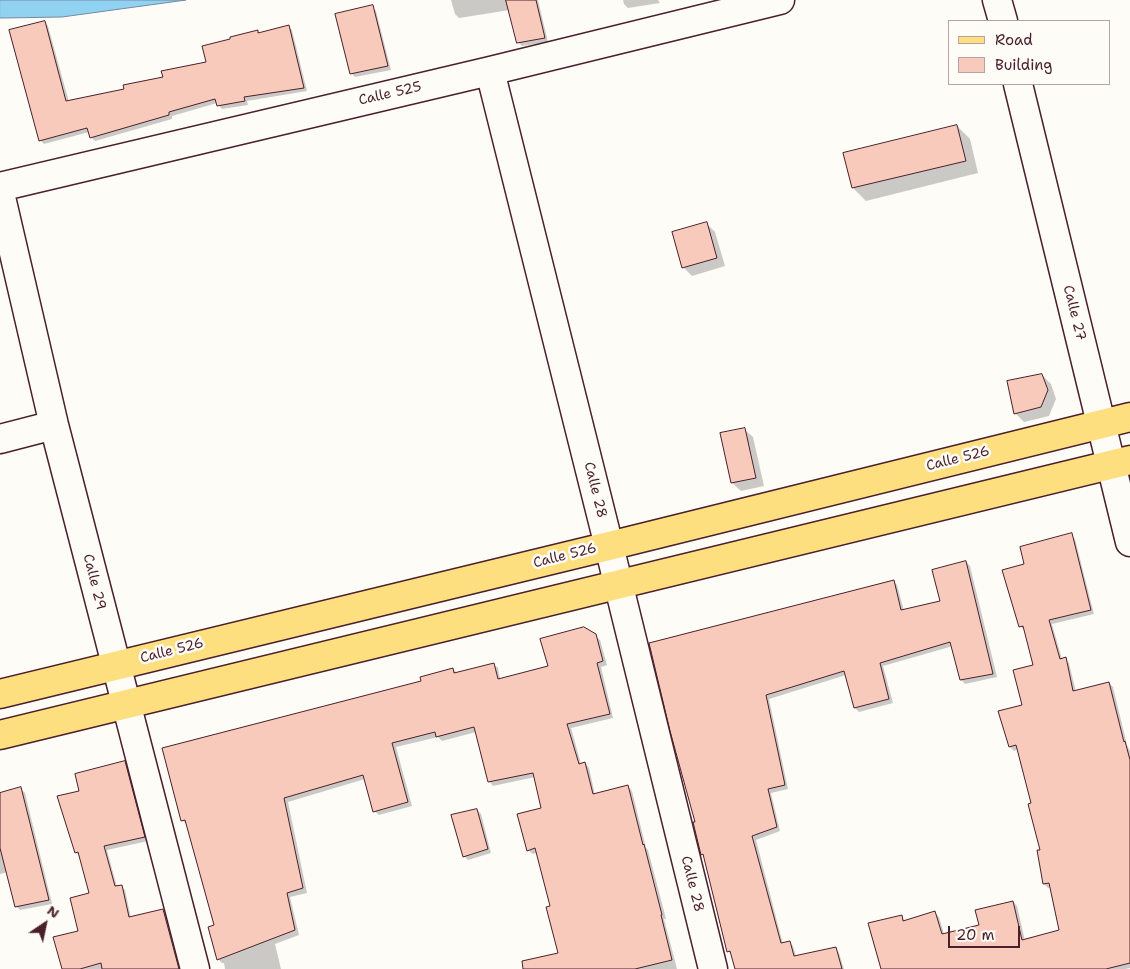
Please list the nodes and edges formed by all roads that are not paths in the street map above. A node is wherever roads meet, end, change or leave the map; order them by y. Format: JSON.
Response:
{"nodes":[{"id":1,"x":780,"y":0,"type":"edge"},
{"id":2,"x":997,"y":0,"type":"edge"},
{"id":3,"x":1003,"y":20,"type":"edge"},
{"id":4,"x":490,"y":71,"type":"junction"},
{"id":5,"x":1018,"y":85,"type":"edge"},
{"id":6,"x":0,"y":186,"type":"edge"},
{"id":7,"x":0,"y":193,"type":"edge"},
{"id":8,"x":1130,"y":417,"type":"edge"},
{"id":9,"x":1101,"y":424,"type":"junction"},
{"id":10,"x":54,"y":425,"type":"junction"},
{"id":11,"x":0,"y":439,"type":"edge"},
{"id":12,"x":1121,"y":462,"type":"edge"},
{"id":13,"x":1130,"y":542,"type":"edge"},
{"id":14,"x":609,"y":546,"type":"junction"},
{"id":15,"x":619,"y":584,"type":"junction"},
{"id":16,"x":116,"y":665,"type":"junction"},
{"id":17,"x":0,"y":694,"type":"edge"},
{"id":18,"x":126,"y":704,"type":"junction"},
{"id":19,"x":0,"y":735,"type":"edge"},
{"id":20,"x":195,"y":969,"type":"edge"},
{"id":21,"x":713,"y":969,"type":"edge"}],
"edges":[{"from":1,"to":4,"type":"street","name":"Calle 525"},
{"from":2,"to":3,"type":"street"},
{"from":4,"to":6,"type":"street","name":"Calle 525"},
{"from":4,"to":14,"type":"street","name":"Calle 28"},
{"from":5,"to":9,"type":"street","name":"Calle 27"},
{"from":7,"to":10,"type":"street","name":"Calle 29"},
{"from":8,"to":9,"type":"main road","name":"Calle 526"},
{"from":9,"to":12,"type":"street","name":"Calle 27"},
{"from":9,"to":14,"type":"main road","name":"Calle 526"},
{"from":10,"to":11,"type":"street"},
{"from":10,"to":16,"type":"street","name":"Calle 29"},
{"from":12,"to":13,"type":"street","name":"Calle 27"},
{"from":12,"to":15,"type":"main road"},
{"from":14,"to":15,"type":"street","name":"Calle 28"},
{"from":14,"to":16,"type":"main road","name":"Calle 526"},
{"from":15,"to":18,"type":"main road"},
{"from":15,"to":21,"type":"street","name":"Calle 28"},
{"from":16,"to":17,"type":"main road","name":"Calle 526"},
{"from":16,"to":18,"type":"street","name":"Calle 29"},
{"from":18,"to":19,"type":"main road"},
{"from":18,"to":20,"type":"street","name":"Calle 29"}]}
